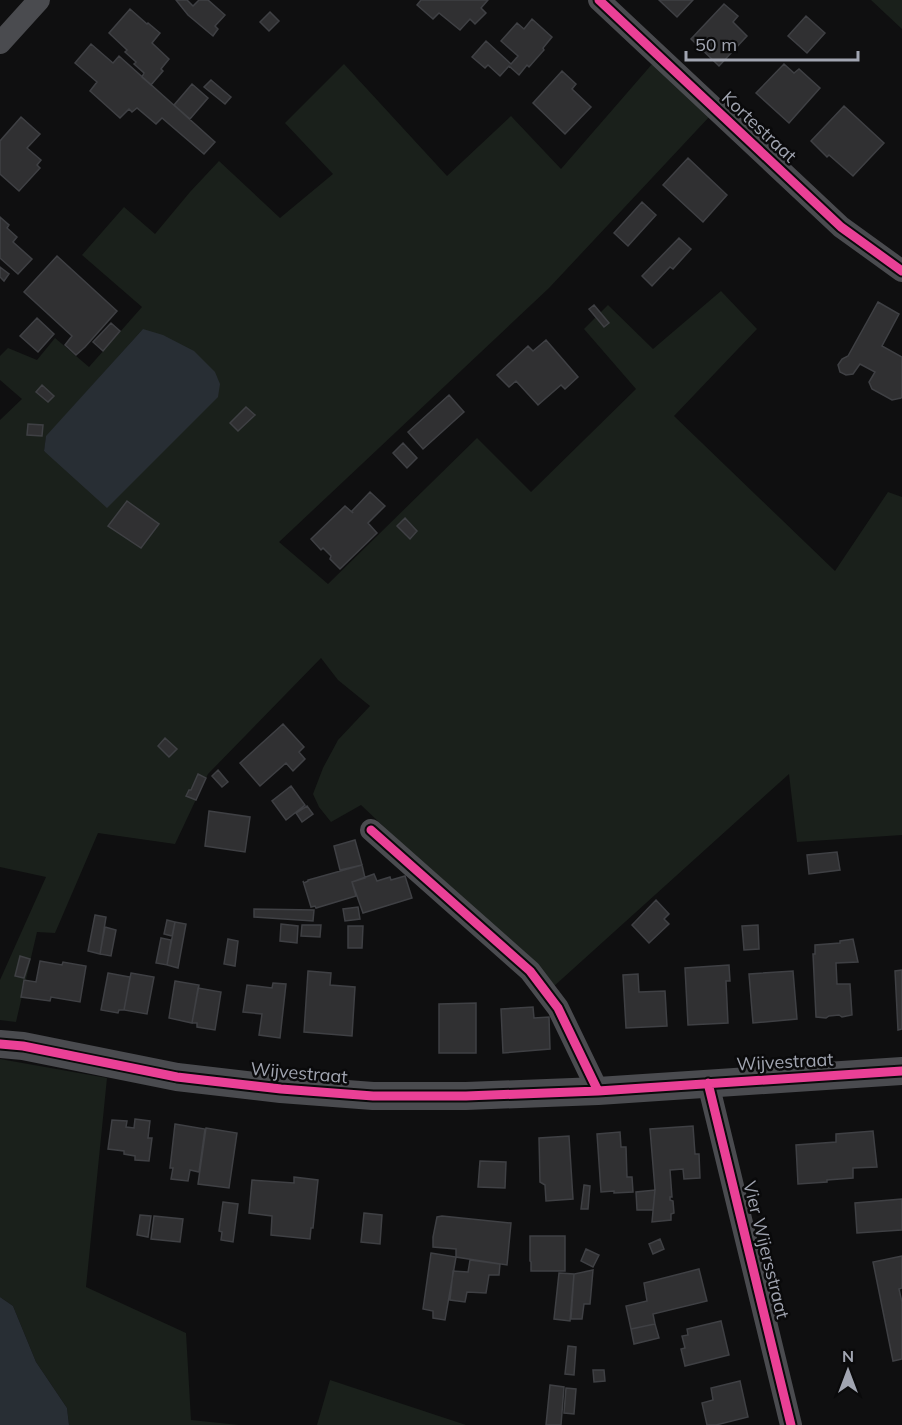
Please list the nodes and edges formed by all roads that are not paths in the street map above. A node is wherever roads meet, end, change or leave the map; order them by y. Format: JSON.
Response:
{"nodes":[{"id":1,"x":39,"y":0,"type":"edge"},
{"id":2,"x":599,"y":0,"type":"edge"},
{"id":3,"x":0,"y":43,"type":"edge"},
{"id":4,"x":902,"y":271,"type":"edge"},
{"id":5,"x":371,"y":830,"type":"dead end"},
{"id":6,"x":0,"y":1044,"type":"edge"},
{"id":7,"x":902,"y":1071,"type":"edge"},
{"id":8,"x":708,"y":1083,"type":"junction"},
{"id":9,"x":598,"y":1091,"type":"junction"},
{"id":10,"x":791,"y":1425,"type":"edge"}],
"edges":[{"from":1,"to":3,"type":"street"},
{"from":2,"to":4,"type":"street","name":"Kortestraat"},
{"from":5,"to":9,"type":"street"},
{"from":6,"to":9,"type":"street","name":"Wijvestraat"},
{"from":7,"to":8,"type":"street","name":"Wijvestraat"},
{"from":8,"to":9,"type":"street","name":"Wijvestraat"},
{"from":8,"to":10,"type":"street","name":"Vier Wijersstraat"}]}
